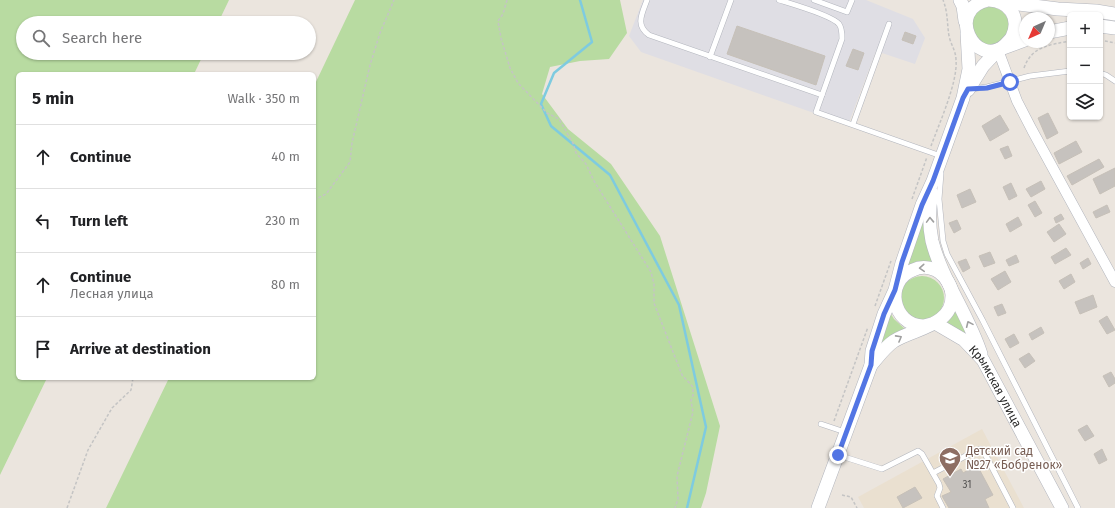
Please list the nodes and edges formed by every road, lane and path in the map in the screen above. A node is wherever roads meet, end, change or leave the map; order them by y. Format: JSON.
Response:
{"nodes":[{"id":1,"x":394,"y":0,"type":"edge"},
{"id":2,"x":507,"y":0,"type":"edge"},
{"id":3,"x":647,"y":0,"type":"edge"},
{"id":4,"x":731,"y":0,"type":"edge"},
{"id":5,"x":780,"y":0,"type":"edge"},
{"id":6,"x":814,"y":0,"type":"edge"},
{"id":7,"x":852,"y":0,"type":"edge"},
{"id":8,"x":943,"y":0,"type":"edge"},
{"id":9,"x":960,"y":0,"type":"edge"},
{"id":10,"x":993,"y":1,"type":"edge"},
{"id":11,"x":1115,"y":14,"type":"edge"},
{"id":12,"x":889,"y":24,"type":"dead end"},
{"id":13,"x":1103,"y":26,"type":"edge"},
{"id":14,"x":966,"y":28,"type":"junction"},
{"id":15,"x":1115,"y":28,"type":"edge"},
{"id":16,"x":1067,"y":29,"type":"edge"},
{"id":17,"x":1055,"y":31,"type":"edge"},
{"id":18,"x":1103,"y":41,"type":"edge"},
{"id":19,"x":1019,"y":42,"type":"edge"},
{"id":20,"x":1067,"y":42,"type":"edge"},
{"id":21,"x":1115,"y":43,"type":"edge"},
{"id":22,"x":998,"y":50,"type":"junction"},
{"id":23,"x":710,"y":57,"type":"junction"},
{"id":24,"x":1024,"y":68,"type":"dead end"},
{"id":25,"x":1067,"y":71,"type":"edge"},
{"id":26,"x":1103,"y":74,"type":"edge"},
{"id":27,"x":1115,"y":81,"type":"edge"},
{"id":28,"x":1010,"y":82,"type":"junction"},
{"id":29,"x":966,"y":94,"type":"junction"},
{"id":30,"x":822,"y":95,"type":"junction"},
{"id":31,"x":854,"y":124,"type":"junction"},
{"id":32,"x":929,"y":152,"type":"junction"},
{"id":33,"x":942,"y":156,"type":"junction"},
{"id":34,"x":933,"y":181,"type":"junction"},
{"id":35,"x":316,"y":199,"type":"edge"},
{"id":36,"x":911,"y":203,"type":"dead end"},
{"id":37,"x":893,"y":256,"type":"dead end"},
{"id":38,"x":1115,"y":282,"type":"edge"},
{"id":39,"x":950,"y":284,"type":"junction"},
{"id":40,"x":895,"y":290,"type":"junction"},
{"id":41,"x":874,"y":308,"type":"dead end"},
{"id":42,"x":869,"y":323,"type":"dead end"},
{"id":43,"x":935,"y":323,"type":"junction"},
{"id":44,"x":983,"y":360,"type":"junction"},
{"id":45,"x":871,"y":365,"type":"junction"},
{"id":46,"x":133,"y":380,"type":"edge"},
{"id":47,"x":821,"y":424,"type":"dead end"},
{"id":48,"x":832,"y":428,"type":"junction"},
{"id":49,"x":846,"y":433,"type":"junction"},
{"id":50,"x":838,"y":455,"type":"junction"},
{"id":51,"x":933,"y":474,"type":"junction"},
{"id":52,"x":842,"y":495,"type":"dead end"},
{"id":53,"x":67,"y":508,"type":"edge"},
{"id":54,"x":675,"y":508,"type":"edge"},
{"id":55,"x":818,"y":508,"type":"edge"},
{"id":56,"x":857,"y":508,"type":"edge"},
{"id":57,"x":943,"y":508,"type":"edge"},
{"id":58,"x":1013,"y":508,"type":"edge"},
{"id":59,"x":1062,"y":508,"type":"edge"},
{"id":60,"x":1078,"y":508,"type":"edge"}],
"edges":[{"from":1,"to":35,"type":"path"},
{"from":2,"to":54,"type":"path"},
{"from":3,"to":23,"type":"lane"},
{"from":4,"to":23,"type":"lane"},
{"from":5,"to":30,"type":"lane"},
{"from":6,"to":7,"type":"lane"},
{"from":8,"to":32,"type":"path"},
{"from":9,"to":14,"type":"street"},
{"from":10,"to":11,"type":"street"},
{"from":10,"to":14,"type":"street"},
{"from":10,"to":22,"type":"street"},
{"from":12,"to":31,"type":"lane"},
{"from":13,"to":15,"type":"street"},
{"from":14,"to":22,"type":"street"},
{"from":14,"to":29,"type":"street"},
{"from":16,"to":17,"type":"street"},
{"from":18,"to":21,"type":"path"},
{"from":19,"to":22,"type":"street"},
{"from":20,"to":24,"type":"path"},
{"from":22,"to":28,"type":"street"},
{"from":22,"to":29,"type":"street"},
{"from":23,"to":30,"type":"lane"},
{"from":25,"to":28,"type":"lane"},
{"from":26,"to":27,"type":"lane"},
{"from":28,"to":29,"type":"lane"},
{"from":28,"to":38,"type":"street"},
{"from":29,"to":33,"type":"street"},
{"from":30,"to":31,"type":"lane"},
{"from":31,"to":32,"type":"lane"},
{"from":32,"to":33,"type":"lane"},
{"from":32,"to":36,"type":"path"},
{"from":33,"to":34,"type":"street"},
{"from":33,"to":60,"type":"lane"},
{"from":39,"to":34,"type":"street","one_way":true},
{"from":34,"to":40,"type":"street"},
{"from":37,"to":41,"type":"path"},
{"from":39,"to":40,"type":"street","one_way":true},
{"from":39,"to":43,"type":"street"},
{"from":44,"to":39,"type":"street","one_way":true},
{"from":40,"to":43,"type":"street"},
{"from":40,"to":45,"type":"street"},
{"from":42,"to":48,"type":"path"},
{"from":43,"to":44,"type":"street","name":"Крымская улица"},
{"from":45,"to":43,"type":"street","one_way":true},
{"from":44,"to":59,"type":"street","name":"Крымская улица"},
{"from":45,"to":49,"type":"street"},
{"from":46,"to":53,"type":"path"},
{"from":47,"to":48,"type":"lane"},
{"from":48,"to":49,"type":"lane"},
{"from":49,"to":50,"type":"street"},
{"from":50,"to":51,"type":"lane"},
{"from":50,"to":55,"type":"street"},
{"from":51,"to":57,"type":"lane"},
{"from":51,"to":58,"type":"lane"},
{"from":52,"to":56,"type":"path"}]}
